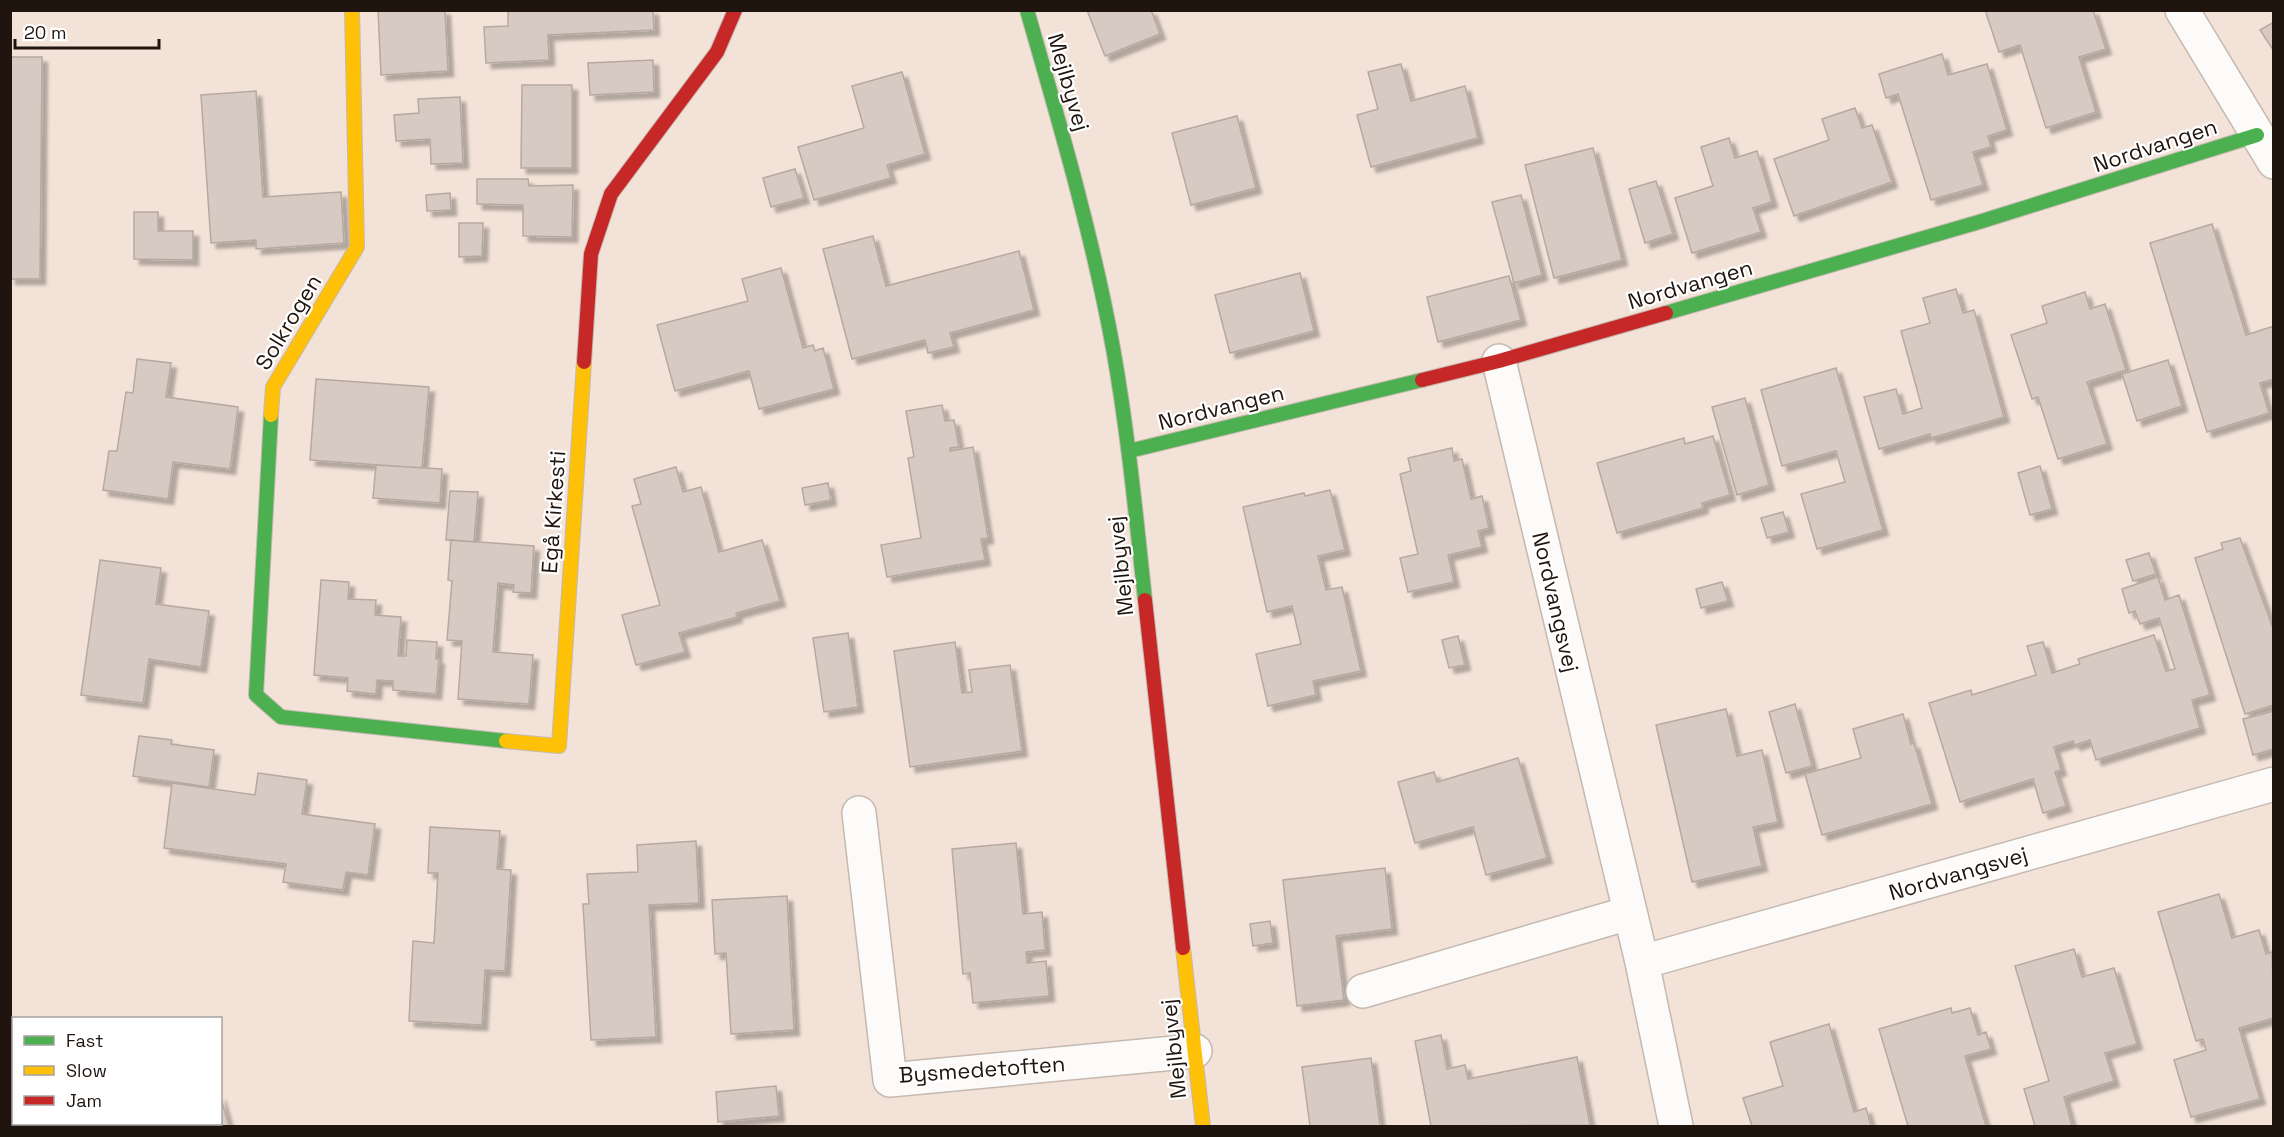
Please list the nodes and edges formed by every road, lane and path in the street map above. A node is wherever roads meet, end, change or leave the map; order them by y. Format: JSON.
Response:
{"nodes":[{"id":1,"x":352,"y":10,"type":"edge"},
{"id":2,"x":735,"y":10,"type":"edge"},
{"id":3,"x":1027,"y":10,"type":"edge"},
{"id":4,"x":2181,"y":10,"type":"edge"},
{"id":5,"x":2257,"y":135,"type":"junction"},
{"id":6,"x":2274,"y":162,"type":"edge"},
{"id":7,"x":1499,"y":361,"type":"junction"},
{"id":8,"x":1129,"y":451,"type":"junction"},
{"id":9,"x":256,"y":695,"type":"joint"},
{"id":10,"x":2274,"y":784,"type":"edge"},
{"id":11,"x":859,"y":813,"type":"dead end"},
{"id":12,"x":1629,"y":913,"type":"junction"},
{"id":13,"x":1642,"y":962,"type":"junction"},
{"id":14,"x":1363,"y":991,"type":"dead end"},
{"id":15,"x":1195,"y":1051,"type":"junction"},
{"id":16,"x":1203,"y":1126,"type":"edge"},
{"id":17,"x":1676,"y":1126,"type":"edge"}],
"edges":[{"from":1,"to":9,"type":"street","name":"Solkrogen"},
{"from":2,"to":9,"type":"street","name":"Egå Kirkesti"},
{"from":3,"to":8,"type":"street","name":"Mejlbyvej"},
{"from":4,"to":5,"type":"street"},
{"from":5,"to":6,"type":"street"},
{"from":5,"to":7,"type":"street","name":"Nordvangen"},
{"from":7,"to":8,"type":"street","name":"Nordvangen"},
{"from":7,"to":12,"type":"street","name":"Nordvangsvej"},
{"from":8,"to":15,"type":"street","name":"Mejlbyvej"},
{"from":10,"to":13,"type":"street","name":"Nordvangsvej"},
{"from":11,"to":15,"type":"street","name":"Bysmedetoften"},
{"from":12,"to":13,"type":"street","name":"Nordvangsvej"},
{"from":12,"to":14,"type":"street"},
{"from":13,"to":17,"type":"street","name":"Nordvangsvej"},
{"from":15,"to":16,"type":"street","name":"Mejlbyvej"}]}
